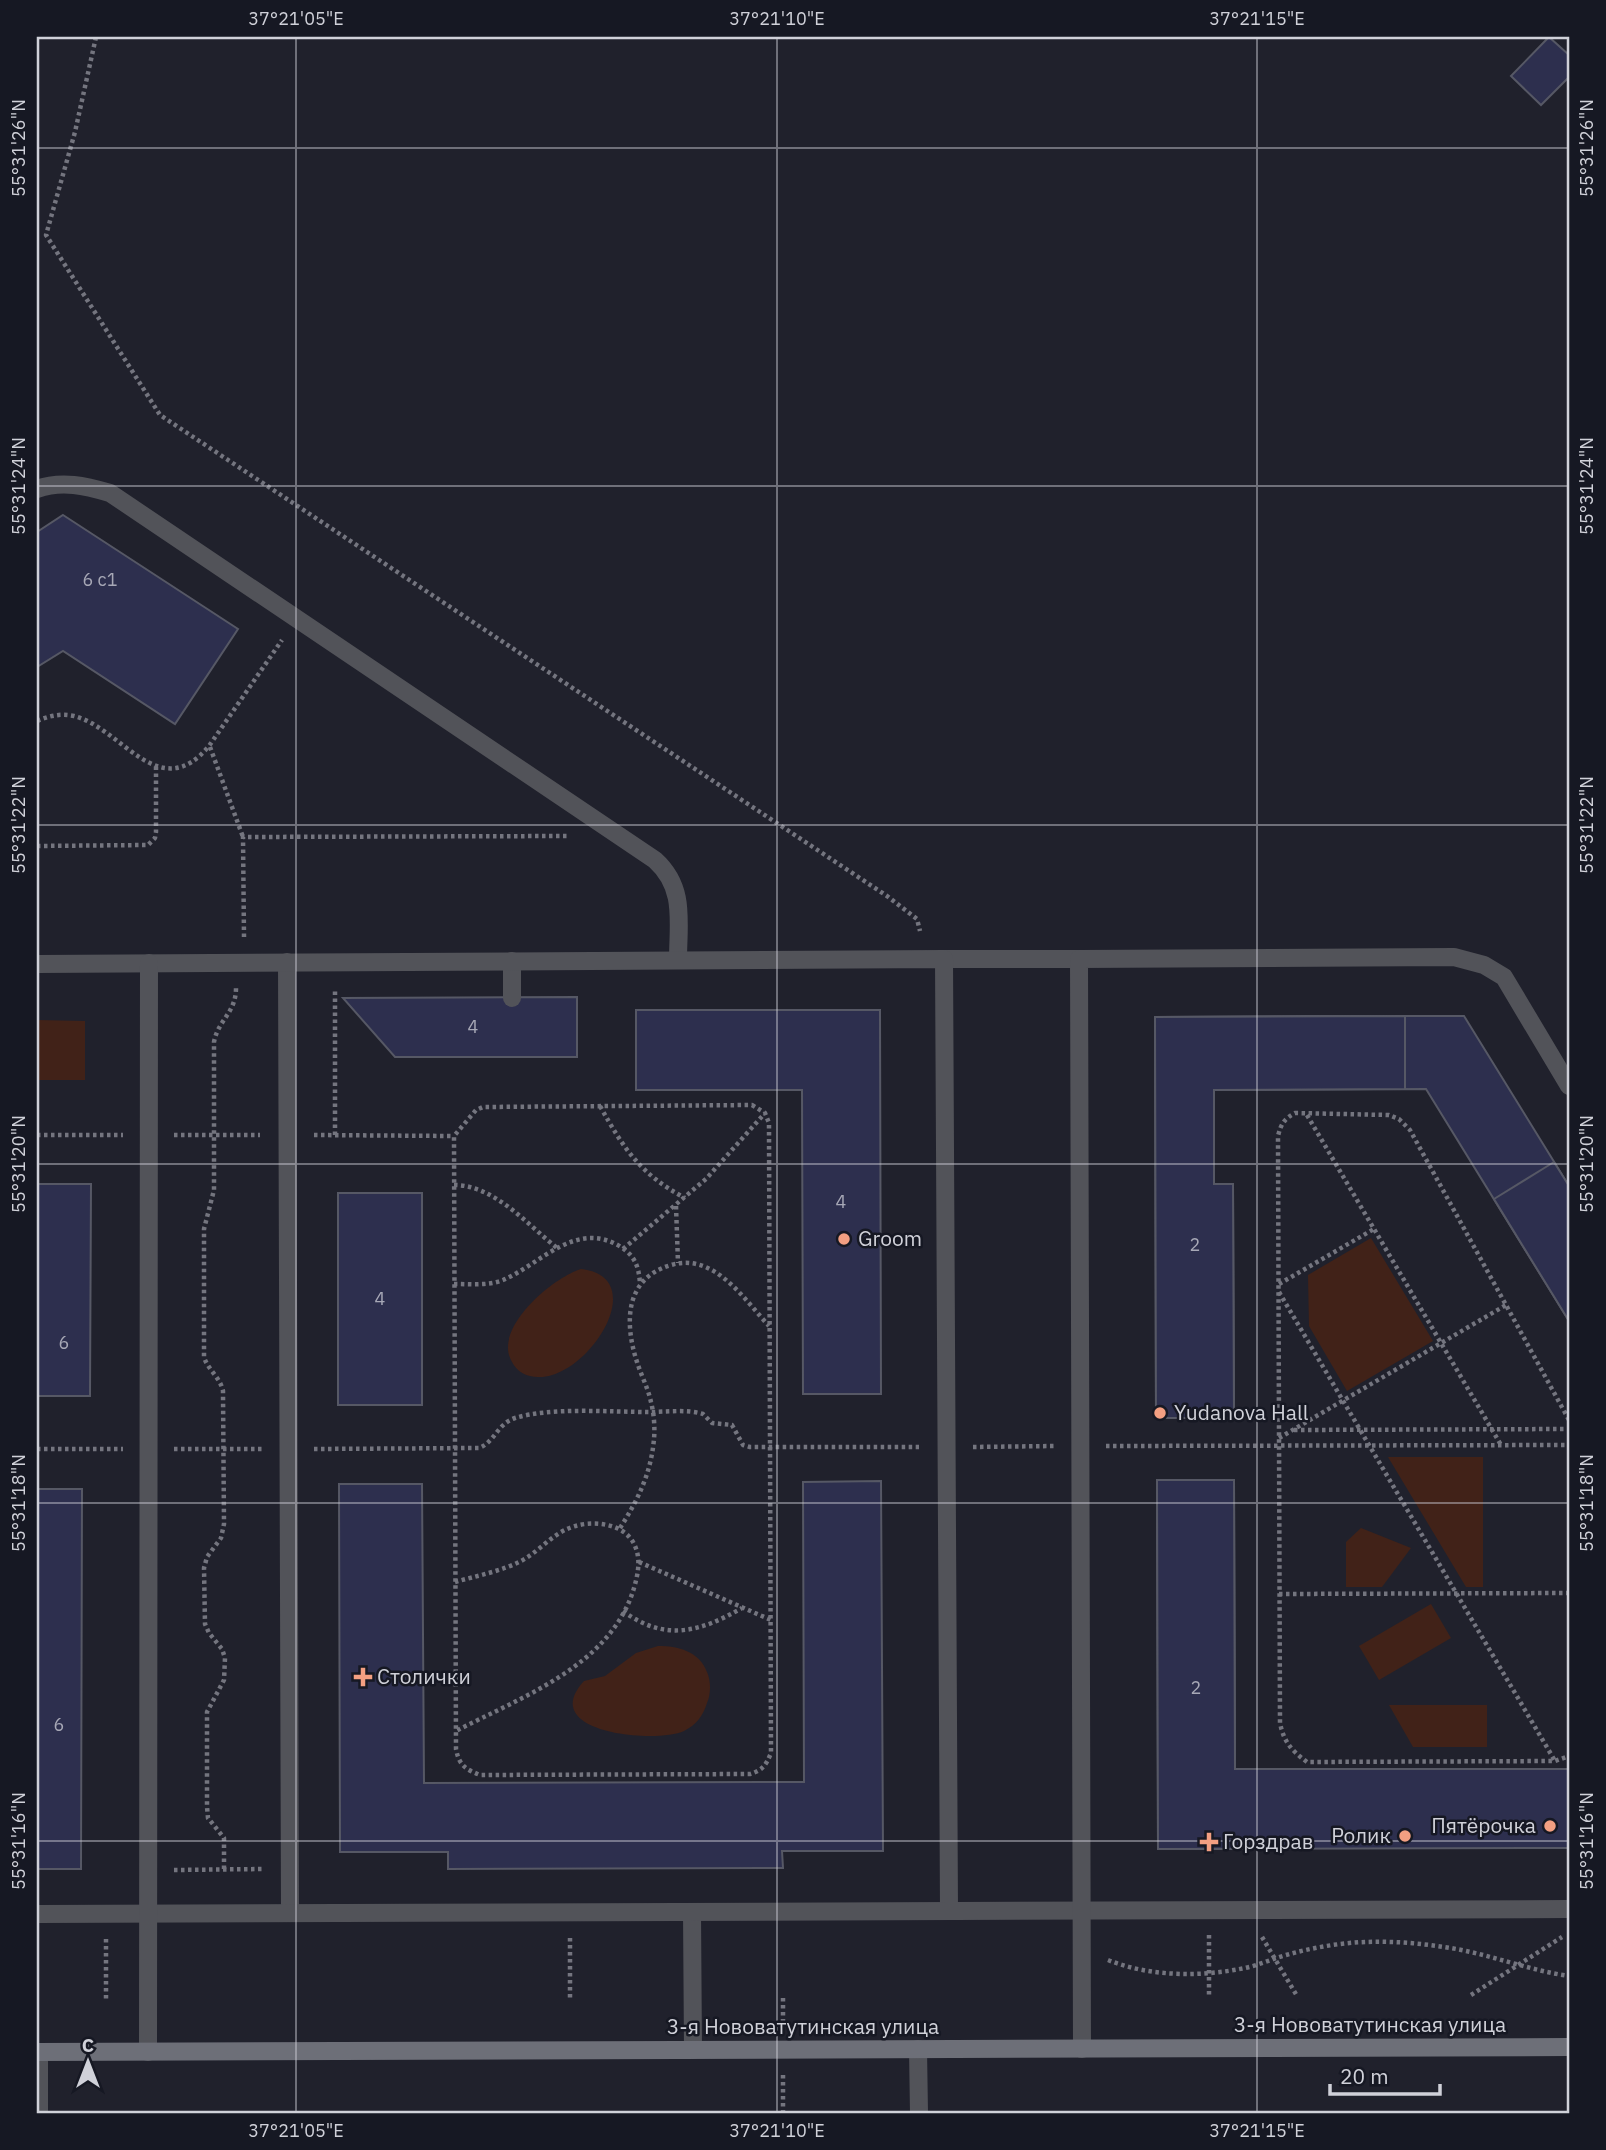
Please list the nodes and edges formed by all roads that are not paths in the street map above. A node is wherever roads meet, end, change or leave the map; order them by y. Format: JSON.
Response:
{"nodes":[{"id":1,"x":37,"y":489,"type":"edge"},
{"id":2,"x":1079,"y":958,"type":"junction"},
{"id":3,"x":936,"y":959,"type":"junction"},
{"id":4,"x":678,"y":960,"type":"junction"},
{"id":5,"x":512,"y":961,"type":"junction"},
{"id":6,"x":286,"y":962,"type":"junction"},
{"id":7,"x":149,"y":963,"type":"junction"},
{"id":8,"x":37,"y":964,"type":"edge"},
{"id":9,"x":512,"y":998,"type":"dead end"},
{"id":10,"x":1569,"y":1086,"type":"edge"},
{"id":11,"x":1569,"y":1909,"type":"edge"},
{"id":12,"x":949,"y":1910,"type":"junction"},
{"id":13,"x":1081,"y":1910,"type":"junction"},
{"id":14,"x":692,"y":1912,"type":"junction"},
{"id":15,"x":148,"y":1913,"type":"junction"},
{"id":16,"x":290,"y":1913,"type":"junction"},
{"id":17,"x":37,"y":1914,"type":"edge"},
{"id":18,"x":1569,"y":2047,"type":"edge"},
{"id":19,"x":918,"y":2049,"type":"junction"},
{"id":20,"x":1082,"y":2049,"type":"junction"},
{"id":21,"x":693,"y":2050,"type":"junction"},
{"id":22,"x":38,"y":2052,"type":"edge"},
{"id":23,"x":148,"y":2052,"type":"junction"},
{"id":24,"x":39,"y":2113,"type":"edge"},
{"id":25,"x":919,"y":2113,"type":"edge"}],
"edges":[{"from":1,"to":4,"type":"lane"},
{"from":2,"to":3,"type":"lane"},
{"from":2,"to":10,"type":"lane"},
{"from":2,"to":13,"type":"lane"},
{"from":3,"to":4,"type":"lane"},
{"from":3,"to":12,"type":"lane"},
{"from":4,"to":5,"type":"lane"},
{"from":5,"to":6,"type":"lane"},
{"from":5,"to":9,"type":"lane"},
{"from":6,"to":7,"type":"lane"},
{"from":6,"to":16,"type":"lane"},
{"from":7,"to":8,"type":"lane"},
{"from":7,"to":15,"type":"lane"},
{"from":11,"to":13,"type":"lane"},
{"from":12,"to":13,"type":"lane"},
{"from":12,"to":14,"type":"lane"},
{"from":13,"to":20,"type":"lane"},
{"from":14,"to":16,"type":"lane"},
{"from":14,"to":21,"type":"lane"},
{"from":15,"to":16,"type":"lane"},
{"from":15,"to":17,"type":"lane"},
{"from":15,"to":23,"type":"lane"},
{"from":18,"to":20,"type":"street","name":"3-я Нововатутинская улица"},
{"from":19,"to":20,"type":"street","name":"3-я Нововатутинская улица"},
{"from":19,"to":21,"type":"street","name":"3-я Нововатутинская улица"},
{"from":19,"to":25,"type":"lane"},
{"from":21,"to":23,"type":"street","name":"3-я Нововатутинская улица"},
{"from":22,"to":23,"type":"street","name":"3-я Нововатутинская улица"},
{"from":22,"to":24,"type":"lane"}]}
